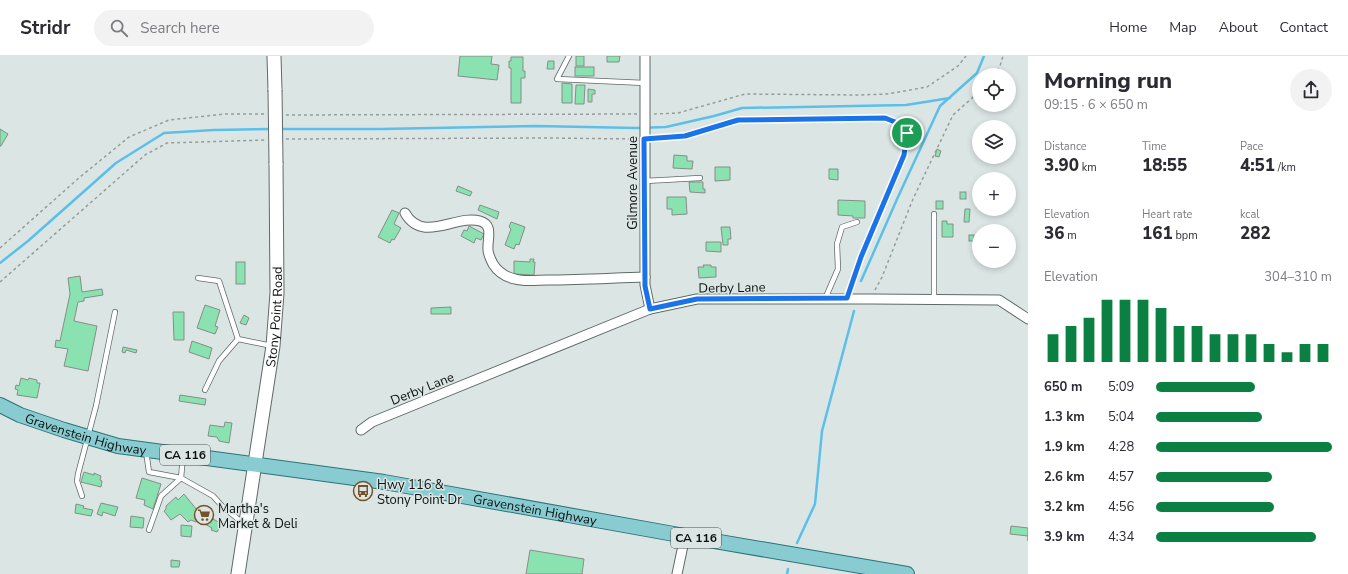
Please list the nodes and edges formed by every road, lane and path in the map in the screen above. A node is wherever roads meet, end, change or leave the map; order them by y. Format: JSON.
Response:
{"nodes":[{"id":1,"x":274,"y":56,"type":"edge"},
{"id":2,"x":569,"y":56,"type":"edge"},
{"id":3,"x":644,"y":56,"type":"edge"},
{"id":4,"x":966,"y":56,"type":"edge"},
{"id":5,"x":1003,"y":56,"type":"edge"},
{"id":6,"x":998,"y":68,"type":"edge"},
{"id":7,"x":645,"y":83,"type":"junction"},
{"id":8,"x":972,"y":98,"type":"edge"},
{"id":9,"x":272,"y":114,"type":"dead end"},
{"id":10,"x":280,"y":115,"type":"dead end"},
{"id":11,"x":645,"y":118,"type":"junction"},
{"id":12,"x":644,"y":137,"type":"junction"},
{"id":13,"x":270,"y":140,"type":"dead end"},
{"id":14,"x":284,"y":140,"type":"dead end"},
{"id":15,"x":700,"y":178,"type":"dead end"},
{"id":16,"x":645,"y":181,"type":"junction"},
{"id":17,"x":405,"y":213,"type":"dead end"},
{"id":18,"x":934,"y":214,"type":"dead end"},
{"id":19,"x":857,"y":222,"type":"dead end"},
{"id":20,"x":0,"y":248,"type":"edge"},
{"id":21,"x":645,"y":277,"type":"junction"},
{"id":22,"x":198,"y":278,"type":"dead end"},
{"id":23,"x":0,"y":282,"type":"edge"},
{"id":24,"x":847,"y":298,"type":"junction"},
{"id":25,"x":871,"y":298,"type":"junction"},
{"id":26,"x":825,"y":299,"type":"junction"},
{"id":27,"x":934,"y":299,"type":"junction"},
{"id":28,"x":650,"y":309,"type":"junction"},
{"id":29,"x":115,"y":312,"type":"dead end"},
{"id":30,"x":1028,"y":318,"type":"edge"},
{"id":31,"x":238,"y":339,"type":"junction"},
{"id":32,"x":273,"y":346,"type":"junction"},
{"id":33,"x":205,"y":390,"type":"dead end"},
{"id":34,"x":0,"y":405,"type":"edge"},
{"id":35,"x":361,"y":430,"type":"dead end"},
{"id":36,"x":88,"y":437,"type":"junction"},
{"id":37,"x":146,"y":450,"type":"junction"},
{"id":38,"x":183,"y":455,"type":"junction"},
{"id":39,"x":255,"y":464,"type":"junction"},
{"id":40,"x":181,"y":478,"type":"junction"},
{"id":41,"x":82,"y":496,"type":"dead end"},
{"id":42,"x":245,"y":525,"type":"junction"},
{"id":43,"x":149,"y":530,"type":"dead end"},
{"id":44,"x":685,"y":536,"type":"junction"},
{"id":45,"x":238,"y":574,"type":"edge"},
{"id":46,"x":677,"y":574,"type":"edge"},
{"id":47,"x":907,"y":574,"type":"edge"}],
"edges":[{"from":1,"to":32,"type":"main road","name":"Stony Point Road","bridge":true},
{"from":2,"to":7,"type":"lane"},
{"from":3,"to":7,"type":"street","name":"Gilmore Avenue"},
{"from":4,"to":11,"type":"path"},
{"from":5,"to":6,"type":"path"},
{"from":7,"to":11,"type":"street","name":"Gilmore Avenue"},
{"from":8,"to":25,"type":"path"},
{"from":9,"to":20,"type":"path"},
{"from":10,"to":11,"type":"path"},
{"from":11,"to":12,"type":"street","name":"Gilmore Avenue"},
{"from":12,"to":14,"type":"path"},
{"from":12,"to":16,"type":"street","name":"Gilmore Avenue"},
{"from":12,"to":24,"type":"path"},
{"from":13,"to":23,"type":"path"},
{"from":15,"to":16,"type":"lane"},
{"from":16,"to":21,"type":"street","name":"Gilmore Avenue"},
{"from":17,"to":21,"type":"street"},
{"from":18,"to":27,"type":"lane"},
{"from":19,"to":26,"type":"lane"},
{"from":21,"to":28,"type":"street","name":"Gilmore Avenue"},
{"from":22,"to":31,"type":"lane"},
{"from":24,"to":25,"type":"street","name":"Derby Lane"},
{"from":24,"to":26,"type":"street","name":"Derby Lane"},
{"from":25,"to":27,"type":"street","name":"Derby Lane"},
{"from":26,"to":28,"type":"street","name":"Derby Lane"},
{"from":27,"to":30,"type":"street","name":"Derby Lane"},
{"from":28,"to":35,"type":"street","name":"Derby Lane"},
{"from":29,"to":36,"type":"lane"},
{"from":31,"to":32,"type":"lane"},
{"from":31,"to":33,"type":"lane"},
{"from":32,"to":39,"type":"main road","name":"Stony Point Road"},
{"from":34,"to":36,"type":"main road","name":"Gravenstein Highway","number":"CA 116"},
{"from":36,"to":37,"type":"main road","name":"Gravenstein Highway","number":"CA 116"},
{"from":36,"to":41,"type":"lane"},
{"from":37,"to":38,"type":"main road","name":"Gravenstein Highway","number":"CA 116"},
{"from":37,"to":40,"type":"lane"},
{"from":38,"to":39,"type":"main road","name":"Gravenstein Highway","number":"CA 116"},
{"from":38,"to":40,"type":"lane"},
{"from":39,"to":42,"type":"main road","name":"Stony Point Road"},
{"from":39,"to":44,"type":"main road","name":"Gravenstein Highway","number":"CA 116"},
{"from":40,"to":42,"type":"lane"},
{"from":40,"to":43,"type":"lane"},
{"from":42,"to":45,"type":"main road","name":"Stony Point Road"},
{"from":44,"to":46,"type":"street"},
{"from":44,"to":47,"type":"main road","name":"Gravenstein Highway","number":"CA 116"}]}
